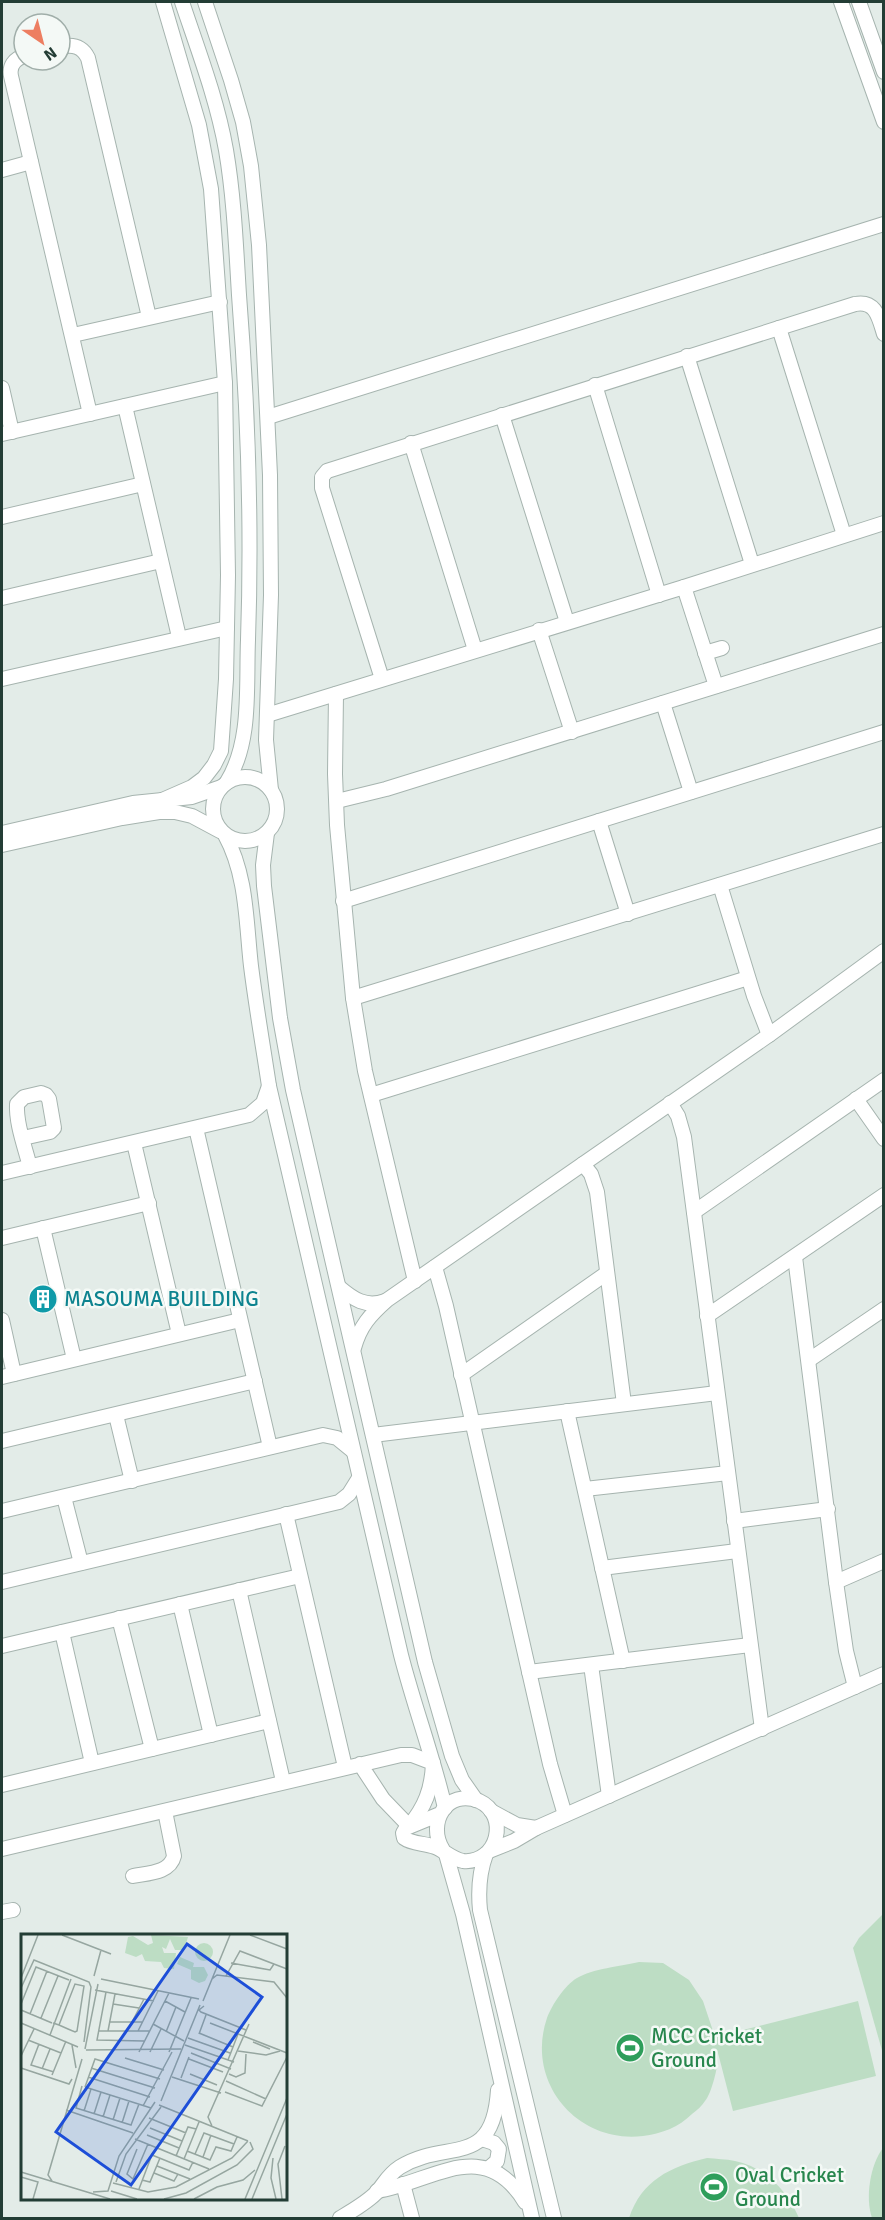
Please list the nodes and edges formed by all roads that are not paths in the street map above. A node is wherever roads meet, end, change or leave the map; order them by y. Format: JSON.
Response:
{"nodes":[{"id":1,"x":163,"y":2,"type":"edge"},
{"id":2,"x":182,"y":2,"type":"edge"},
{"id":3,"x":205,"y":2,"type":"edge"},
{"id":4,"x":841,"y":2,"type":"edge"},
{"id":5,"x":859,"y":2,"type":"edge"},
{"id":6,"x":72,"y":46,"type":"edge"},
{"id":7,"x":12,"y":68,"type":"edge"},
{"id":8,"x":884,"y":72,"type":"edge"},
{"id":9,"x":884,"y":122,"type":"edge"},
{"id":10,"x":31,"y":162,"type":"junction"},
{"id":11,"x":2,"y":170,"type":"edge"},
{"id":12,"x":234,"y":217,"type":"junction"},
{"id":13,"x":884,"y":224,"type":"edge"},
{"id":14,"x":216,"y":246,"type":"junction"},
{"id":15,"x":220,"y":302,"type":"junction"},
{"id":16,"x":149,"y":317,"type":"junction"},
{"id":17,"x":779,"y":327,"type":"junction"},
{"id":18,"x":884,"y":334,"type":"edge"},
{"id":19,"x":73,"y":335,"type":"junction"},
{"id":20,"x":687,"y":356,"type":"junction"},
{"id":21,"x":225,"y":383,"type":"junction"},
{"id":22,"x":595,"y":385,"type":"junction"},
{"id":23,"x":2,"y":388,"type":"edge"},
{"id":24,"x":125,"y":406,"type":"junction"},
{"id":25,"x":90,"y":414,"type":"junction"},
{"id":26,"x":502,"y":415,"type":"junction"},
{"id":27,"x":268,"y":417,"type":"junction"},
{"id":28,"x":226,"y":427,"type":"junction"},
{"id":29,"x":7,"y":433,"type":"edge"},
{"id":30,"x":411,"y":443,"type":"junction"},
{"id":31,"x":248,"y":452,"type":"junction"},
{"id":32,"x":143,"y":484,"type":"junction"},
{"id":33,"x":2,"y":517,"type":"edge"},
{"id":34,"x":884,"y":523,"type":"edge"},
{"id":35,"x":844,"y":535,"type":"junction"},
{"id":36,"x":249,"y":548,"type":"junction"},
{"id":37,"x":161,"y":561,"type":"junction"},
{"id":38,"x":752,"y":564,"type":"junction"},
{"id":39,"x":228,"y":575,"type":"junction"},
{"id":40,"x":684,"y":587,"type":"junction"},
{"id":41,"x":659,"y":595,"type":"junction"},
{"id":42,"x":2,"y":598,"type":"edge"},
{"id":43,"x":567,"y":622,"type":"junction"},
{"id":44,"x":227,"y":628,"type":"junction"},
{"id":45,"x":539,"y":630,"type":"junction"},
{"id":46,"x":884,"y":634,"type":"edge"},
{"id":47,"x":178,"y":638,"type":"junction"},
{"id":48,"x":722,"y":648,"type":"dead end"},
{"id":49,"x":475,"y":650,"type":"junction"},
{"id":50,"x":705,"y":652,"type":"junction"},
{"id":51,"x":2,"y":679,"type":"edge"},
{"id":52,"x":226,"y":679,"type":"junction"},
{"id":53,"x":382,"y":679,"type":"junction"},
{"id":54,"x":716,"y":686,"type":"junction"},
{"id":55,"x":336,"y":694,"type":"junction"},
{"id":56,"x":245,"y":702,"type":"junction"},
{"id":57,"x":663,"y":703,"type":"junction"},
{"id":58,"x":267,"y":715,"type":"junction"},
{"id":59,"x":572,"y":732,"type":"junction"},
{"id":60,"x":884,"y":732,"type":"edge"},
{"id":61,"x":224,"y":785,"type":"junction"},
{"id":62,"x":270,"y":790,"type":"junction"},
{"id":63,"x":691,"y":792,"type":"junction"},
{"id":64,"x":160,"y":801,"type":"junction"},
{"id":65,"x":337,"y":801,"type":"junction"},
{"id":66,"x":599,"y":821,"type":"junction"},
{"id":67,"x":2,"y":833,"type":"edge"},
{"id":68,"x":222,"y":833,"type":"junction"},
{"id":69,"x":267,"y":833,"type":"junction"},
{"id":70,"x":884,"y":834,"type":"edge"},
{"id":71,"x":2,"y":845,"type":"edge"},
{"id":72,"x":720,"y":885,"type":"junction"},
{"id":73,"x":343,"y":901,"type":"junction"},
{"id":74,"x":628,"y":914,"type":"junction"},
{"id":75,"x":883,"y":953,"type":"edge"},
{"id":76,"x":748,"y":978,"type":"junction"},
{"id":77,"x":353,"y":998,"type":"junction"},
{"id":78,"x":769,"y":1035,"type":"junction"},
{"id":79,"x":884,"y":1080,"type":"edge"},
{"id":80,"x":269,"y":1086,"type":"junction"},
{"id":81,"x":371,"y":1095,"type":"junction"},
{"id":82,"x":856,"y":1099,"type":"junction"},
{"id":83,"x":670,"y":1103,"type":"junction"},
{"id":84,"x":249,"y":1115,"type":"junction"},
{"id":85,"x":196,"y":1128,"type":"junction"},
{"id":86,"x":280,"y":1133,"type":"junction"},
{"id":87,"x":23,"y":1138,"type":"dead end"},
{"id":88,"x":884,"y":1139,"type":"edge"},
{"id":89,"x":134,"y":1143,"type":"junction"},
{"id":90,"x":583,"y":1164,"type":"junction"},
{"id":91,"x":30,"y":1167,"type":"junction"},
{"id":92,"x":2,"y":1173,"type":"edge"},
{"id":93,"x":884,"y":1195,"type":"edge"},
{"id":94,"x":148,"y":1203,"type":"junction"},
{"id":95,"x":694,"y":1212,"type":"junction"},
{"id":96,"x":43,"y":1228,"type":"junction"},
{"id":97,"x":2,"y":1238,"type":"edge"},
{"id":98,"x":795,"y":1257,"type":"junction"},
{"id":99,"x":435,"y":1267,"type":"junction"},
{"id":100,"x":607,"y":1273,"type":"junction"},
{"id":101,"x":415,"y":1281,"type":"junction"},
{"id":102,"x":339,"y":1287,"type":"junction"},
{"id":103,"x":387,"y":1300,"type":"junction"},
{"id":104,"x":884,"y":1309,"type":"edge"},
{"id":105,"x":707,"y":1316,"type":"junction"},
{"id":106,"x":2,"y":1320,"type":"edge"},
{"id":107,"x":240,"y":1320,"type":"junction"},
{"id":108,"x":179,"y":1334,"type":"junction"},
{"id":109,"x":353,"y":1352,"type":"junction"},
{"id":110,"x":74,"y":1359,"type":"junction"},
{"id":111,"x":809,"y":1360,"type":"junction"},
{"id":112,"x":8,"y":1375,"type":"edge"},
{"id":113,"x":461,"y":1375,"type":"junction"},
{"id":114,"x":255,"y":1381,"type":"junction"},
{"id":115,"x":717,"y":1393,"type":"junction"},
{"id":116,"x":624,"y":1404,"type":"junction"},
{"id":117,"x":344,"y":1410,"type":"junction"},
{"id":118,"x":567,"y":1411,"type":"junction"},
{"id":119,"x":116,"y":1414,"type":"junction"},
{"id":120,"x":471,"y":1424,"type":"junction"},
{"id":121,"x":323,"y":1435,"type":"junction"},
{"id":122,"x":373,"y":1435,"type":"junction"},
{"id":123,"x":2,"y":1441,"type":"edge"},
{"id":124,"x":270,"y":1447,"type":"junction"},
{"id":125,"x":353,"y":1451,"type":"junction"},
{"id":126,"x":728,"y":1473,"type":"junction"},
{"id":127,"x":359,"y":1478,"type":"junction"},
{"id":128,"x":132,"y":1480,"type":"junction"},
{"id":129,"x":585,"y":1489,"type":"junction"},
{"id":130,"x":64,"y":1497,"type":"junction"},
{"id":131,"x":339,"y":1502,"type":"junction"},
{"id":132,"x":828,"y":1509,"type":"junction"},
{"id":133,"x":2,"y":1512,"type":"edge"},
{"id":134,"x":286,"y":1514,"type":"junction"},
{"id":135,"x":370,"y":1521,"type":"junction"},
{"id":136,"x":734,"y":1521,"type":"junction"},
{"id":137,"x":737,"y":1551,"type":"junction"},
{"id":138,"x":884,"y":1561,"type":"edge"},
{"id":139,"x":81,"y":1563,"type":"junction"},
{"id":140,"x":602,"y":1568,"type":"junction"},
{"id":141,"x":300,"y":1576,"type":"junction"},
{"id":142,"x":2,"y":1582,"type":"edge"},
{"id":143,"x":836,"y":1582,"type":"junction"},
{"id":144,"x":239,"y":1590,"type":"junction"},
{"id":145,"x":180,"y":1604,"type":"junction"},
{"id":146,"x":119,"y":1618,"type":"junction"},
{"id":147,"x":62,"y":1632,"type":"junction"},
{"id":148,"x":750,"y":1645,"type":"junction"},
{"id":149,"x":2,"y":1646,"type":"edge"},
{"id":150,"x":623,"y":1661,"type":"junction"},
{"id":151,"x":591,"y":1665,"type":"junction"},
{"id":152,"x":529,"y":1672,"type":"junction"},
{"id":153,"x":884,"y":1674,"type":"edge"},
{"id":154,"x":855,"y":1687,"type":"junction"},
{"id":155,"x":269,"y":1720,"type":"junction"},
{"id":156,"x":421,"y":1727,"type":"junction"},
{"id":157,"x":762,"y":1729,"type":"junction"},
{"id":158,"x":211,"y":1735,"type":"junction"},
{"id":159,"x":152,"y":1749,"type":"junction"},
{"id":160,"x":401,"y":1755,"type":"junction"},
{"id":161,"x":92,"y":1763,"type":"junction"},
{"id":162,"x":433,"y":1763,"type":"junction"},
{"id":163,"x":360,"y":1764,"type":"junction"},
{"id":164,"x":345,"y":1767,"type":"junction"},
{"id":165,"x":283,"y":1781,"type":"junction"},
{"id":166,"x":2,"y":1785,"type":"edge"},
{"id":167,"x":609,"y":1796,"type":"junction"},
{"id":168,"x":476,"y":1800,"type":"junction"},
{"id":169,"x":165,"y":1811,"type":"junction"},
{"id":170,"x":442,"y":1811,"type":"junction"},
{"id":171,"x":491,"y":1811,"type":"junction"},
{"id":172,"x":565,"y":1815,"type":"junction"},
{"id":173,"x":409,"y":1826,"type":"junction"},
{"id":174,"x":536,"y":1828,"type":"junction"},
{"id":175,"x":2,"y":1849,"type":"edge"},
{"id":176,"x":444,"y":1852,"type":"junction"},
{"id":177,"x":488,"y":1853,"type":"junction"},
{"id":178,"x":133,"y":1876,"type":"dead end"},
{"id":179,"x":498,"y":2075,"type":"junction"},
{"id":180,"x":482,"y":2139,"type":"junction"},
{"id":181,"x":489,"y":2168,"type":"junction"},
{"id":182,"x":403,"y":2184,"type":"junction"},
{"id":183,"x":377,"y":2191,"type":"junction"},
{"id":184,"x":532,"y":2216,"type":"edge"},
{"id":185,"x":340,"y":2218,"type":"edge"},
{"id":186,"x":412,"y":2218,"type":"edge"},
{"id":187,"x":554,"y":2218,"type":"edge"}],
"edges":[{"from":1,"to":14,"type":"street"},
{"from":2,"to":12,"type":"street"},
{"from":3,"to":27,"type":"street"},
{"from":4,"to":9,"type":"street"},
{"from":5,"to":8,"type":"street"},
{"from":6,"to":16,"type":"street"},
{"from":7,"to":10,"type":"street"},
{"from":10,"to":11,"type":"street"},
{"from":10,"to":19,"type":"street"},
{"from":12,"to":14,"type":"street"},
{"from":12,"to":31,"type":"street"},
{"from":13,"to":27,"type":"street"},
{"from":14,"to":15,"type":"street"},
{"from":15,"to":16,"type":"street"},
{"from":15,"to":21,"type":"street"},
{"from":16,"to":19,"type":"street"},
{"from":17,"to":18,"type":"street"},
{"from":17,"to":20,"type":"street"},
{"from":17,"to":35,"type":"street"},
{"from":19,"to":25,"type":"street"},
{"from":20,"to":22,"type":"street"},
{"from":20,"to":38,"type":"street"},
{"from":21,"to":24,"type":"street"},
{"from":21,"to":28,"type":"street"},
{"from":22,"to":26,"type":"street"},
{"from":22,"to":41,"type":"street"},
{"from":23,"to":29,"type":"street"},
{"from":24,"to":25,"type":"street"},
{"from":24,"to":32,"type":"street"},
{"from":25,"to":29,"type":"street"},
{"from":26,"to":30,"type":"street"},
{"from":26,"to":43,"type":"street"},
{"from":27,"to":58,"type":"street"},
{"from":28,"to":31,"type":"street"},
{"from":28,"to":39,"type":"street"},
{"from":30,"to":49,"type":"street"},
{"from":30,"to":53,"type":"street"},
{"from":31,"to":36,"type":"street"},
{"from":32,"to":33,"type":"street"},
{"from":32,"to":37,"type":"street"},
{"from":34,"to":35,"type":"street"},
{"from":35,"to":38,"type":"street"},
{"from":36,"to":39,"type":"street"},
{"from":36,"to":56,"type":"street"},
{"from":37,"to":42,"type":"street"},
{"from":37,"to":47,"type":"street"},
{"from":38,"to":40,"type":"street"},
{"from":39,"to":44,"type":"street"},
{"from":40,"to":41,"type":"street"},
{"from":40,"to":50,"type":"street"},
{"from":41,"to":43,"type":"street"},
{"from":43,"to":45,"type":"street"},
{"from":44,"to":47,"type":"street"},
{"from":44,"to":52,"type":"street"},
{"from":45,"to":49,"type":"street"},
{"from":45,"to":59,"type":"street"},
{"from":46,"to":54,"type":"street"},
{"from":47,"to":51,"type":"street"},
{"from":48,"to":50,"type":"street"},
{"from":49,"to":53,"type":"street"},
{"from":50,"to":54,"type":"street"},
{"from":52,"to":56,"type":"street"},
{"from":52,"to":64,"type":"street"},
{"from":53,"to":55,"type":"street"},
{"from":54,"to":57,"type":"street"},
{"from":55,"to":58,"type":"street"},
{"from":55,"to":65,"type":"street"},
{"from":56,"to":61,"type":"street"},
{"from":57,"to":59,"type":"street"},
{"from":57,"to":63,"type":"street"},
{"from":58,"to":62,"type":"street"},
{"from":59,"to":65,"type":"street"},
{"from":60,"to":63,"type":"street"},
{"from":61,"to":62,"type":"street"},
{"from":61,"to":64,"type":"street"},
{"from":61,"to":68,"type":"street"},
{"from":62,"to":69,"type":"street"},
{"from":63,"to":66,"type":"street"},
{"from":64,"to":67,"type":"street"},
{"from":65,"to":73,"type":"street"},
{"from":66,"to":73,"type":"street"},
{"from":66,"to":74,"type":"street"},
{"from":68,"to":69,"type":"street"},
{"from":68,"to":71,"type":"street"},
{"from":68,"to":80,"type":"street"},
{"from":69,"to":102,"type":"street"},
{"from":70,"to":72,"type":"street"},
{"from":72,"to":74,"type":"street"},
{"from":72,"to":76,"type":"street"},
{"from":73,"to":77,"type":"street"},
{"from":74,"to":77,"type":"street"},
{"from":75,"to":78,"type":"street"},
{"from":76,"to":78,"type":"street"},
{"from":76,"to":81,"type":"street"},
{"from":77,"to":81,"type":"street"},
{"from":78,"to":83,"type":"street"},
{"from":79,"to":82,"type":"street"},
{"from":80,"to":84,"type":"street"},
{"from":80,"to":86,"type":"street"},
{"from":81,"to":101,"type":"street"},
{"from":82,"to":88,"type":"street"},
{"from":82,"to":95,"type":"street"},
{"from":83,"to":90,"type":"street"},
{"from":83,"to":95,"type":"street"},
{"from":84,"to":85,"type":"street"},
{"from":84,"to":86,"type":"street"},
{"from":85,"to":89,"type":"street"},
{"from":85,"to":107,"type":"street"},
{"from":86,"to":117,"type":"street"},
{"from":87,"to":91,"type":"street"},
{"from":89,"to":91,"type":"street"},
{"from":89,"to":94,"type":"street"},
{"from":90,"to":99,"type":"street"},
{"from":90,"to":100,"type":"street"},
{"from":91,"to":92,"type":"street"},
{"from":93,"to":98,"type":"street"},
{"from":94,"to":96,"type":"street"},
{"from":94,"to":108,"type":"street"},
{"from":95,"to":105,"type":"street"},
{"from":96,"to":97,"type":"street"},
{"from":96,"to":110,"type":"street"},
{"from":98,"to":105,"type":"street"},
{"from":98,"to":111,"type":"street"},
{"from":99,"to":101,"type":"street"},
{"from":99,"to":113,"type":"street"},
{"from":100,"to":113,"type":"street"},
{"from":100,"to":116,"type":"street"},
{"from":101,"to":103,"type":"street"},
{"from":102,"to":103,"type":"street"},
{"from":102,"to":109,"type":"street"},
{"from":103,"to":109,"type":"street"},
{"from":104,"to":111,"type":"street"},
{"from":105,"to":115,"type":"street"},
{"from":106,"to":112,"type":"street"},
{"from":107,"to":108,"type":"street"},
{"from":107,"to":114,"type":"street"},
{"from":108,"to":110,"type":"street"},
{"from":109,"to":122,"type":"street"},
{"from":110,"to":112,"type":"street"},
{"from":111,"to":132,"type":"street"},
{"from":113,"to":120,"type":"street"},
{"from":114,"to":119,"type":"street"},
{"from":114,"to":124,"type":"street"},
{"from":115,"to":116,"type":"street"},
{"from":115,"to":126,"type":"street"},
{"from":116,"to":118,"type":"street"},
{"from":117,"to":121,"type":"street"},
{"from":117,"to":125,"type":"street"},
{"from":118,"to":120,"type":"street"},
{"from":118,"to":129,"type":"street"},
{"from":119,"to":123,"type":"street"},
{"from":119,"to":128,"type":"street"},
{"from":120,"to":122,"type":"street"},
{"from":120,"to":152,"type":"street"},
{"from":121,"to":124,"type":"street"},
{"from":121,"to":125,"type":"street"},
{"from":122,"to":168,"type":"street"},
{"from":124,"to":128,"type":"street"},
{"from":125,"to":127,"type":"street"},
{"from":126,"to":129,"type":"street"},
{"from":126,"to":136,"type":"street"},
{"from":127,"to":131,"type":"street"},
{"from":127,"to":135,"type":"street"},
{"from":128,"to":130,"type":"street"},
{"from":129,"to":140,"type":"street"},
{"from":130,"to":133,"type":"street"},
{"from":130,"to":139,"type":"street"},
{"from":131,"to":134,"type":"street"},
{"from":131,"to":135,"type":"street"},
{"from":132,"to":136,"type":"street"},
{"from":132,"to":143,"type":"street"},
{"from":134,"to":139,"type":"street"},
{"from":134,"to":141,"type":"street"},
{"from":135,"to":156,"type":"street"},
{"from":136,"to":137,"type":"street"},
{"from":137,"to":140,"type":"street"},
{"from":137,"to":148,"type":"street"},
{"from":138,"to":143,"type":"street"},
{"from":139,"to":142,"type":"street"},
{"from":140,"to":150,"type":"street"},
{"from":141,"to":144,"type":"street"},
{"from":141,"to":164,"type":"street"},
{"from":143,"to":154,"type":"street"},
{"from":144,"to":145,"type":"street"},
{"from":144,"to":155,"type":"street"},
{"from":145,"to":146,"type":"street"},
{"from":145,"to":158,"type":"street"},
{"from":146,"to":147,"type":"street"},
{"from":146,"to":159,"type":"street"},
{"from":147,"to":149,"type":"street"},
{"from":147,"to":161,"type":"street"},
{"from":148,"to":150,"type":"street"},
{"from":148,"to":157,"type":"street"},
{"from":150,"to":151,"type":"street"},
{"from":151,"to":152,"type":"street"},
{"from":151,"to":167,"type":"street"},
{"from":152,"to":172,"type":"street"},
{"from":153,"to":154,"type":"street"},
{"from":154,"to":157,"type":"street"},
{"from":155,"to":158,"type":"street"},
{"from":155,"to":165,"type":"street"},
{"from":156,"to":160,"type":"street"},
{"from":156,"to":162,"type":"street"},
{"from":157,"to":167,"type":"street"},
{"from":158,"to":159,"type":"street"},
{"from":159,"to":161,"type":"street"},
{"from":160,"to":162,"type":"street"},
{"from":160,"to":163,"type":"street"},
{"from":161,"to":166,"type":"street"},
{"from":162,"to":170,"type":"street"},
{"from":162,"to":173,"type":"street"},
{"from":163,"to":164,"type":"street"},
{"from":163,"to":173,"type":"street"},
{"from":164,"to":165,"type":"street"},
{"from":165,"to":169,"type":"street"},
{"from":167,"to":172,"type":"street"},
{"from":168,"to":170,"type":"street"},
{"from":168,"to":171,"type":"street"},
{"from":169,"to":175,"type":"street"},
{"from":169,"to":178,"type":"street"},
{"from":170,"to":173,"type":"street"},
{"from":170,"to":176,"type":"street"},
{"from":171,"to":174,"type":"street"},
{"from":171,"to":177,"type":"street"},
{"from":172,"to":174,"type":"street"},
{"from":173,"to":176,"type":"street"},
{"from":174,"to":177,"type":"street"},
{"from":176,"to":177,"type":"street"},
{"from":176,"to":179,"type":"street"},
{"from":177,"to":187,"type":"street"},
{"from":179,"to":180,"type":"street"},
{"from":179,"to":184,"type":"street"},
{"from":180,"to":181,"type":"street"},
{"from":180,"to":183,"type":"street"},
{"from":181,"to":182,"type":"street"},
{"from":181,"to":184,"type":"street"},
{"from":182,"to":183,"type":"street"},
{"from":182,"to":186,"type":"street"},
{"from":183,"to":185,"type":"street"}]}
